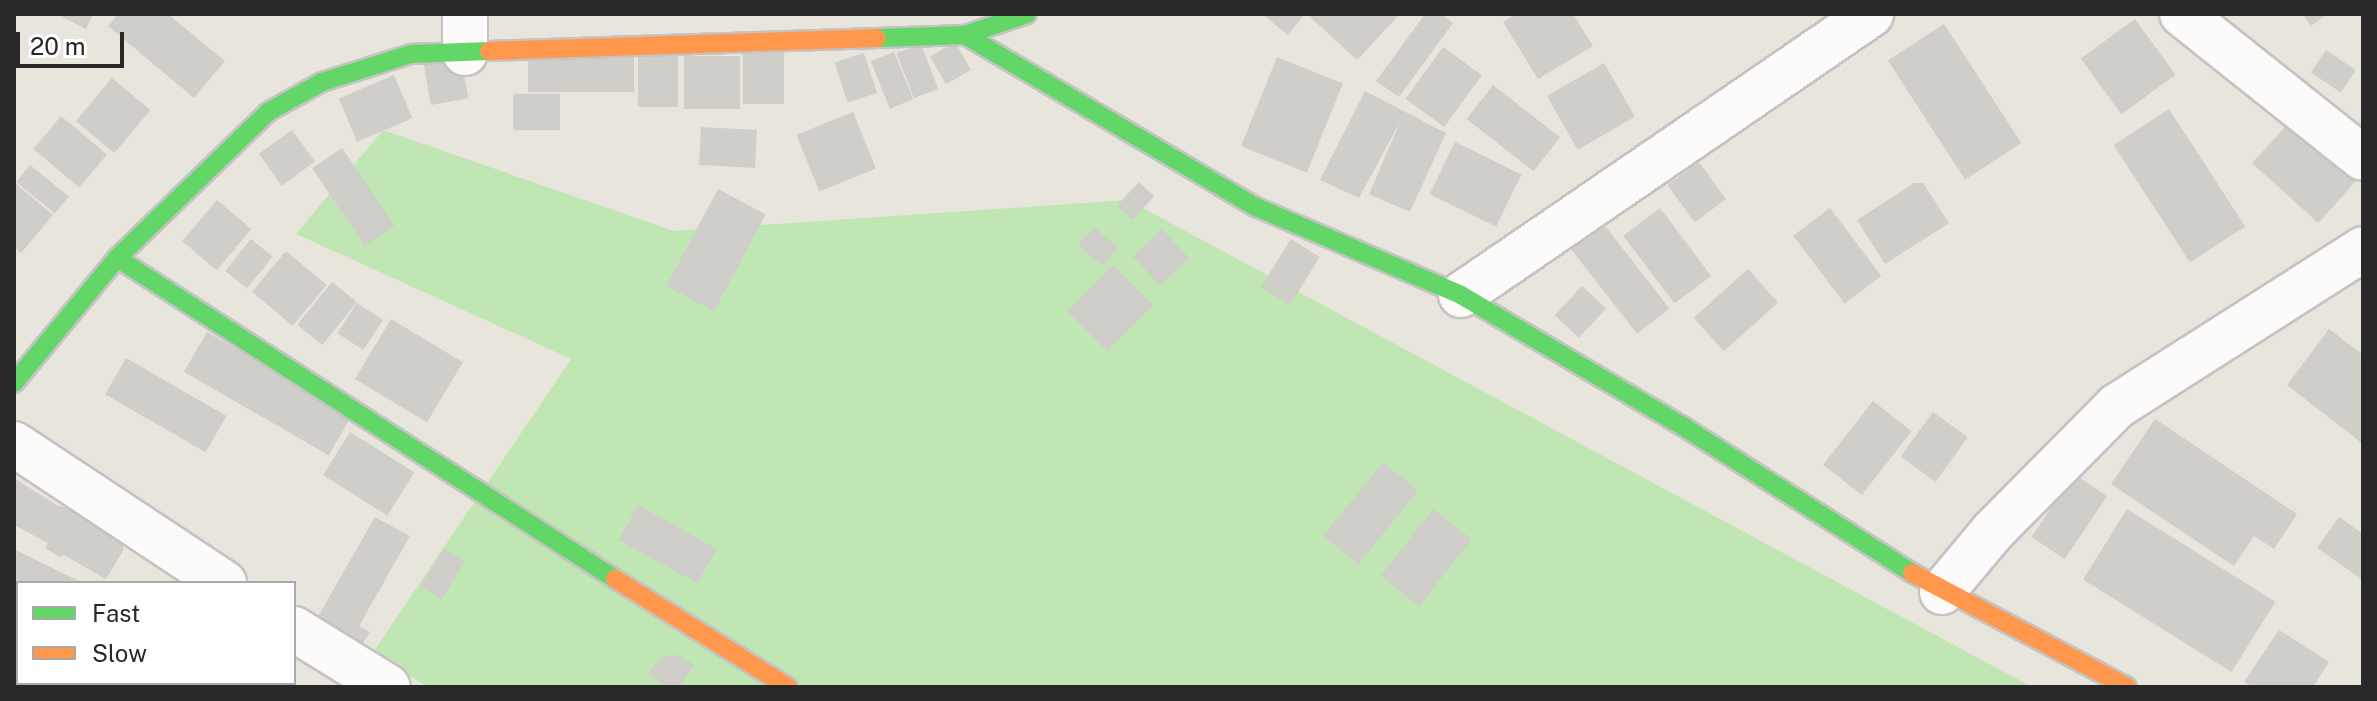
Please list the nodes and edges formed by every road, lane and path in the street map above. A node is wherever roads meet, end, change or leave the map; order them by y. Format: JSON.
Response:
{"nodes":[{"id":1,"x":1027,"y":14,"type":"edge"},
{"id":2,"x":1871,"y":14,"type":"edge"},
{"id":3,"x":2182,"y":14,"type":"edge"},
{"id":4,"x":465,"y":33,"type":"edge"},
{"id":5,"x":965,"y":35,"type":"junction"},
{"id":6,"x":2363,"y":158,"type":"edge"},
{"id":7,"x":2363,"y":249,"type":"edge"},
{"id":8,"x":117,"y":258,"type":"junction"},
{"id":9,"x":1461,"y":295,"type":"junction"},
{"id":10,"x":14,"y":383,"type":"edge"},
{"id":11,"x":14,"y":444,"type":"edge"},
{"id":12,"x":221,"y":581,"type":"edge"},
{"id":13,"x":1942,"y":592,"type":"junction"},
{"id":14,"x":296,"y":630,"type":"edge"},
{"id":15,"x":388,"y":687,"type":"edge"},
{"id":16,"x":788,"y":687,"type":"edge"},
{"id":17,"x":2127,"y":687,"type":"edge"}],
"edges":[{"from":1,"to":5,"type":"street"},
{"from":2,"to":9,"type":"street"},
{"from":3,"to":6,"type":"street"},
{"from":4,"to":5,"type":"street"},
{"from":4,"to":8,"type":"street"},
{"from":5,"to":9,"type":"street"},
{"from":7,"to":13,"type":"street"},
{"from":8,"to":10,"type":"street"},
{"from":8,"to":16,"type":"street"},
{"from":9,"to":13,"type":"street"},
{"from":11,"to":12,"type":"street"},
{"from":13,"to":17,"type":"street"},
{"from":14,"to":15,"type":"street"}]}
